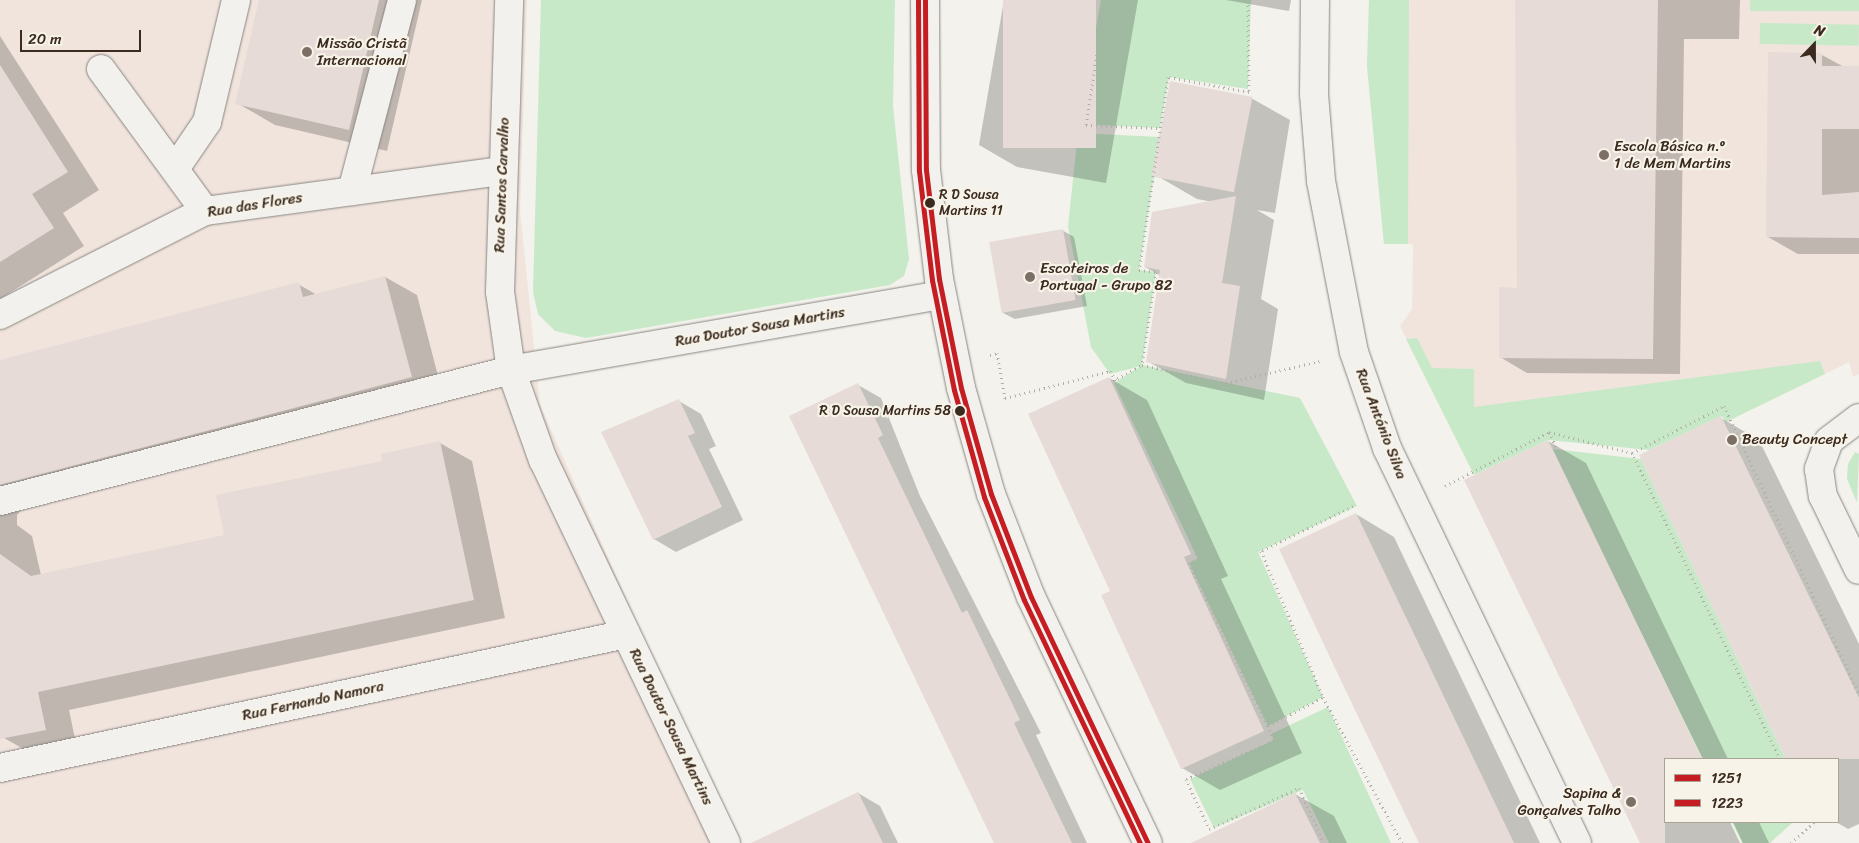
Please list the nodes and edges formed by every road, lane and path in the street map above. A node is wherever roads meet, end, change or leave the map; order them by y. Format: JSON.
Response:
{"nodes":[{"id":1,"x":236,"y":0,"type":"edge"},
{"id":2,"x":402,"y":0,"type":"edge"},
{"id":3,"x":509,"y":0,"type":"edge"},
{"id":4,"x":925,"y":0,"type":"edge"},
{"id":5,"x":1105,"y":0,"type":"edge"},
{"id":6,"x":1248,"y":0,"type":"edge"},
{"id":7,"x":1315,"y":0,"type":"edge"},
{"id":8,"x":101,"y":69,"type":"dead end"},
{"id":9,"x":1160,"y":128,"type":"junction"},
{"id":10,"x":175,"y":169,"type":"junction"},
{"id":11,"x":501,"y":171,"type":"junction"},
{"id":12,"x":352,"y":191,"type":"junction"},
{"id":13,"x":206,"y":211,"type":"junction"},
{"id":14,"x":942,"y":295,"type":"junction"},
{"id":15,"x":0,"y":315,"type":"edge"},
{"id":16,"x":1354,"y":352,"type":"junction"},
{"id":17,"x":1142,"y":365,"type":"junction"},
{"id":18,"x":956,"y":366,"type":"junction"},
{"id":19,"x":511,"y":370,"type":"junction"},
{"id":20,"x":1113,"y":382,"type":"junction"},
{"id":21,"x":1859,"y":418,"type":"edge"},
{"id":22,"x":1549,"y":432,"type":"junction"},
{"id":23,"x":1632,"y":453,"type":"junction"},
{"id":24,"x":0,"y":501,"type":"edge"},
{"id":25,"x":1413,"y":503,"type":"junction"},
{"id":26,"x":1353,"y":506,"type":"dead end"},
{"id":27,"x":1859,"y":570,"type":"edge"},
{"id":28,"x":626,"y":634,"type":"junction"},
{"id":29,"x":1859,"y":694,"type":"edge"},
{"id":30,"x":1323,"y":697,"type":"junction"},
{"id":31,"x":1268,"y":726,"type":"junction"},
{"id":32,"x":1706,"y":758,"type":"edge"},
{"id":33,"x":1780,"y":758,"type":"edge"},
{"id":34,"x":0,"y":768,"type":"edge"},
{"id":35,"x":1737,"y":823,"type":"edge"},
{"id":36,"x":1813,"y":823,"type":"edge"},
{"id":37,"x":726,"y":843,"type":"edge"},
{"id":38,"x":1148,"y":843,"type":"edge"},
{"id":39,"x":1324,"y":843,"type":"edge"},
{"id":40,"x":1402,"y":843,"type":"edge"},
{"id":41,"x":1577,"y":843,"type":"edge"},
{"id":42,"x":1747,"y":843,"type":"edge"},
{"id":43,"x":1791,"y":843,"type":"edge"}],
"edges":[{"from":1,"to":10,"type":"street"},
{"from":2,"to":12,"type":"street"},
{"from":3,"to":11,"type":"street","name":"Rua Santos Carvalho"},
{"from":4,"to":14,"type":"street"},
{"from":5,"to":9,"type":"path"},
{"from":6,"to":9,"type":"path"},
{"from":7,"to":16,"type":"street","name":"Rua António Silva"},
{"from":8,"to":10,"type":"street"},
{"from":9,"to":17,"type":"path"},
{"from":10,"to":13,"type":"street"},
{"from":11,"to":12,"type":"street","name":"Rua das Flores"},
{"from":11,"to":19,"type":"street","name":"Rua Santos Carvalho"},
{"from":12,"to":13,"type":"street","name":"Rua das Flores"},
{"from":13,"to":15,"type":"street","name":"Rua das Flores"},
{"from":14,"to":18,"type":"street"},
{"from":14,"to":19,"type":"street","name":"Rua Doutor Sousa Martins"},
{"from":16,"to":17,"type":"path"},
{"from":16,"to":25,"type":"street","name":"Rua António Silva"},
{"from":17,"to":20,"type":"path"},
{"from":18,"to":20,"type":"path"},
{"from":18,"to":38,"type":"street"},
{"from":19,"to":24,"type":"street"},
{"from":19,"to":28,"type":"street","name":"Rua Doutor Sousa Martins"},
{"from":20,"to":31,"type":"path"},
{"from":21,"to":27,"type":"street"},
{"from":22,"to":23,"type":"path"},
{"from":22,"to":25,"type":"path"},
{"from":22,"to":32,"type":"path"},
{"from":23,"to":29,"type":"path"},
{"from":23,"to":33,"type":"path"},
{"from":25,"to":41,"type":"street","name":"Rua António Silva"},
{"from":26,"to":30,"type":"path"},
{"from":28,"to":34,"type":"street","name":"Rua Fernando Namora"},
{"from":28,"to":37,"type":"street","name":"Rua Doutor Sousa Martins"},
{"from":30,"to":31,"type":"path"},
{"from":30,"to":40,"type":"path"},
{"from":31,"to":39,"type":"path"},
{"from":35,"to":42,"type":"path"},
{"from":36,"to":43,"type":"path"}]}
